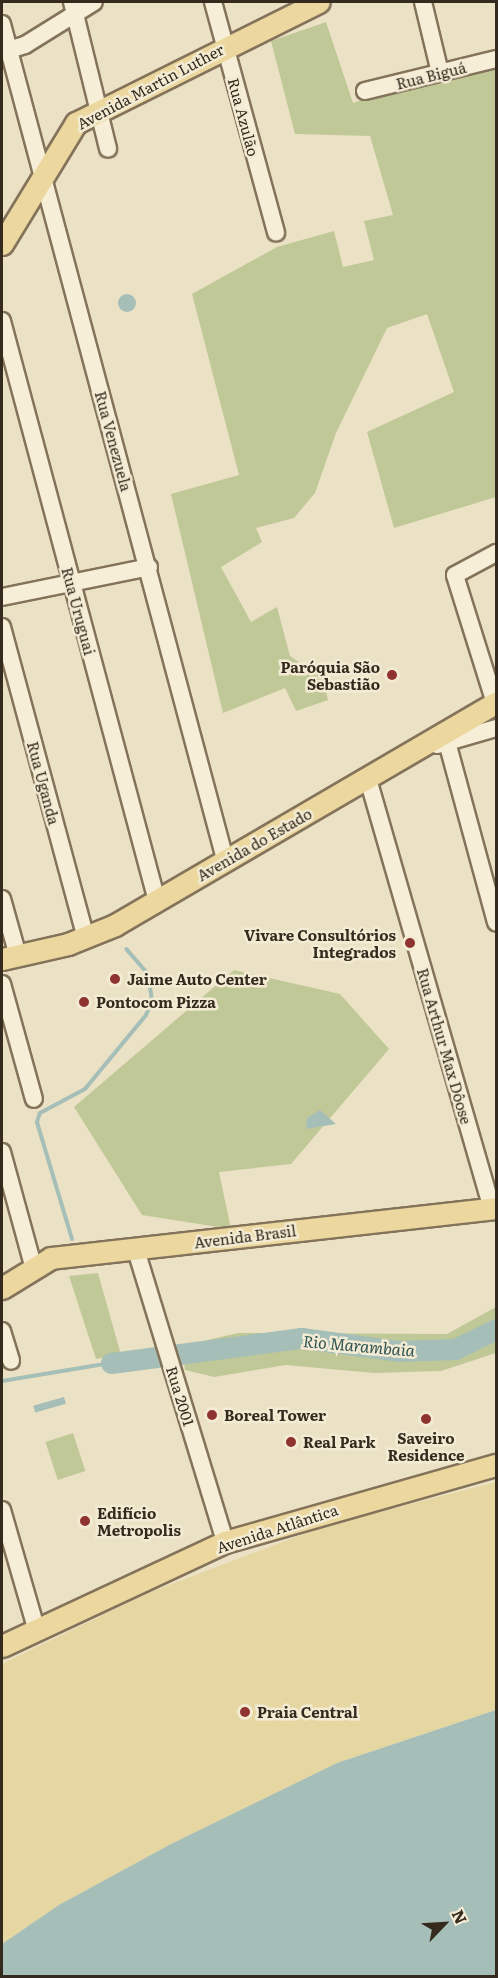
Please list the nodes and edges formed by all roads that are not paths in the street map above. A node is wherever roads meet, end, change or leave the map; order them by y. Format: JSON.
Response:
{"nodes":[{"id":1,"x":94,"y":2,"type":"edge"},
{"id":2,"x":213,"y":2,"type":"edge"},
{"id":3,"x":319,"y":2,"type":"edge"},
{"id":4,"x":423,"y":2,"type":"edge"},
{"id":5,"x":73,"y":9,"type":"edge"},
{"id":6,"x":2,"y":24,"type":"edge"},
{"id":7,"x":225,"y":46,"type":"junction"},
{"id":8,"x":5,"y":51,"type":"edge"},
{"id":9,"x":496,"y":59,"type":"edge"},
{"id":10,"x":440,"y":73,"type":"junction"},
{"id":11,"x":365,"y":91,"type":"dead end"},
{"id":12,"x":99,"y":111,"type":"junction"},
{"id":13,"x":108,"y":149,"type":"dead end"},
{"id":14,"x":43,"y":178,"type":"junction"},
{"id":15,"x":276,"y":233,"type":"dead end"},
{"id":16,"x":2,"y":244,"type":"edge"},
{"id":17,"x":2,"y":321,"type":"edge"},
{"id":18,"x":496,"y":552,"type":"edge"},
{"id":19,"x":148,"y":567,"type":"junction"},
{"id":20,"x":71,"y":583,"type":"junction"},
{"id":21,"x":2,"y":597,"type":"edge"},
{"id":22,"x":2,"y":627,"type":"edge"},
{"id":23,"x":496,"y":702,"type":"edge"},
{"id":24,"x":496,"y":728,"type":"edge"},
{"id":25,"x":447,"y":742,"type":"junction"},
{"id":26,"x":416,"y":751,"type":"junction"},
{"id":27,"x":368,"y":779,"type":"junction"},
{"id":28,"x":225,"y":859,"type":"junction"},
{"id":29,"x":2,"y":899,"type":"edge"},
{"id":30,"x":157,"y":901,"type":"junction"},
{"id":31,"x":496,"y":922,"type":"edge"},
{"id":32,"x":86,"y":938,"type":"junction"},
{"id":33,"x":10,"y":958,"type":"edge"},
{"id":34,"x":2,"y":984,"type":"edge"},
{"id":35,"x":34,"y":1099,"type":"dead end"},
{"id":36,"x":2,"y":1152,"type":"edge"},
{"id":37,"x":494,"y":1209,"type":"edge"},
{"id":38,"x":136,"y":1250,"type":"junction"},
{"id":39,"x":33,"y":1265,"type":"junction"},
{"id":40,"x":2,"y":1288,"type":"edge"},
{"id":41,"x":2,"y":1330,"type":"edge"},
{"id":42,"x":11,"y":1362,"type":"dead end"},
{"id":43,"x":496,"y":1466,"type":"edge"},
{"id":44,"x":2,"y":1510,"type":"edge"},
{"id":45,"x":225,"y":1542,"type":"junction"},
{"id":46,"x":36,"y":1628,"type":"junction"},
{"id":47,"x":2,"y":1646,"type":"edge"}],
"edges":[{"from":1,"to":5,"type":"street"},
{"from":2,"to":7,"type":"street","name":"Rua Azulão"},
{"from":3,"to":7,"type":"main road","name":"Avenida Martin Luther"},
{"from":4,"to":10,"type":"street"},
{"from":5,"to":8,"type":"street"},
{"from":5,"to":12,"type":"street"},
{"from":6,"to":8,"type":"street","name":"Rua Venezuela"},
{"from":7,"to":12,"type":"main road","name":"Avenida Martin Luther"},
{"from":7,"to":15,"type":"street","name":"Rua Azulão"},
{"from":8,"to":14,"type":"street","name":"Rua Venezuela"},
{"from":9,"to":10,"type":"street","name":"Rua Biguá"},
{"from":10,"to":11,"type":"street","name":"Rua Biguá"},
{"from":12,"to":13,"type":"street"},
{"from":12,"to":14,"type":"main road","name":"Avenida Martin Luther"},
{"from":14,"to":16,"type":"main road","name":"Avenida Martin Luther"},
{"from":14,"to":19,"type":"street","name":"Rua Venezuela"},
{"from":17,"to":20,"type":"street","name":"Rua Uruguai"},
{"from":18,"to":23,"type":"street"},
{"from":19,"to":20,"type":"street"},
{"from":19,"to":28,"type":"street","name":"Rua Venezuela"},
{"from":20,"to":21,"type":"street"},
{"from":20,"to":30,"type":"street","name":"Rua Uruguai"},
{"from":22,"to":32,"type":"street","name":"Rua Uganda"},
{"from":23,"to":26,"type":"main road","name":"Avenida do Estado"},
{"from":24,"to":25,"type":"street"},
{"from":25,"to":26,"type":"street"},
{"from":25,"to":31,"type":"street"},
{"from":26,"to":27,"type":"main road","name":"Avenida do Estado"},
{"from":27,"to":28,"type":"main road","name":"Avenida do Estado"},
{"from":27,"to":37,"type":"street","name":"Rua Arthur Max Dôose"},
{"from":28,"to":30,"type":"main road","name":"Avenida do Estado"},
{"from":29,"to":33,"type":"street"},
{"from":30,"to":32,"type":"main road","name":"Avenida do Estado"},
{"from":32,"to":33,"type":"main road","name":"Avenida do Estado"},
{"from":34,"to":35,"type":"street"},
{"from":36,"to":39,"type":"street"},
{"from":37,"to":38,"type":"main road","name":"Avenida Brasil"},
{"from":38,"to":39,"type":"main road","name":"Avenida Brasil"},
{"from":38,"to":45,"type":"street","name":"Rua 2001"},
{"from":39,"to":40,"type":"main road","name":"Avenida Brasil"},
{"from":41,"to":42,"type":"street"},
{"from":43,"to":45,"type":"main road","name":"Avenida Atlântica"},
{"from":44,"to":46,"type":"street"},
{"from":45,"to":46,"type":"main road","name":"Avenida Atlântica"},
{"from":46,"to":47,"type":"main road","name":"Avenida Atlântica"}]}
